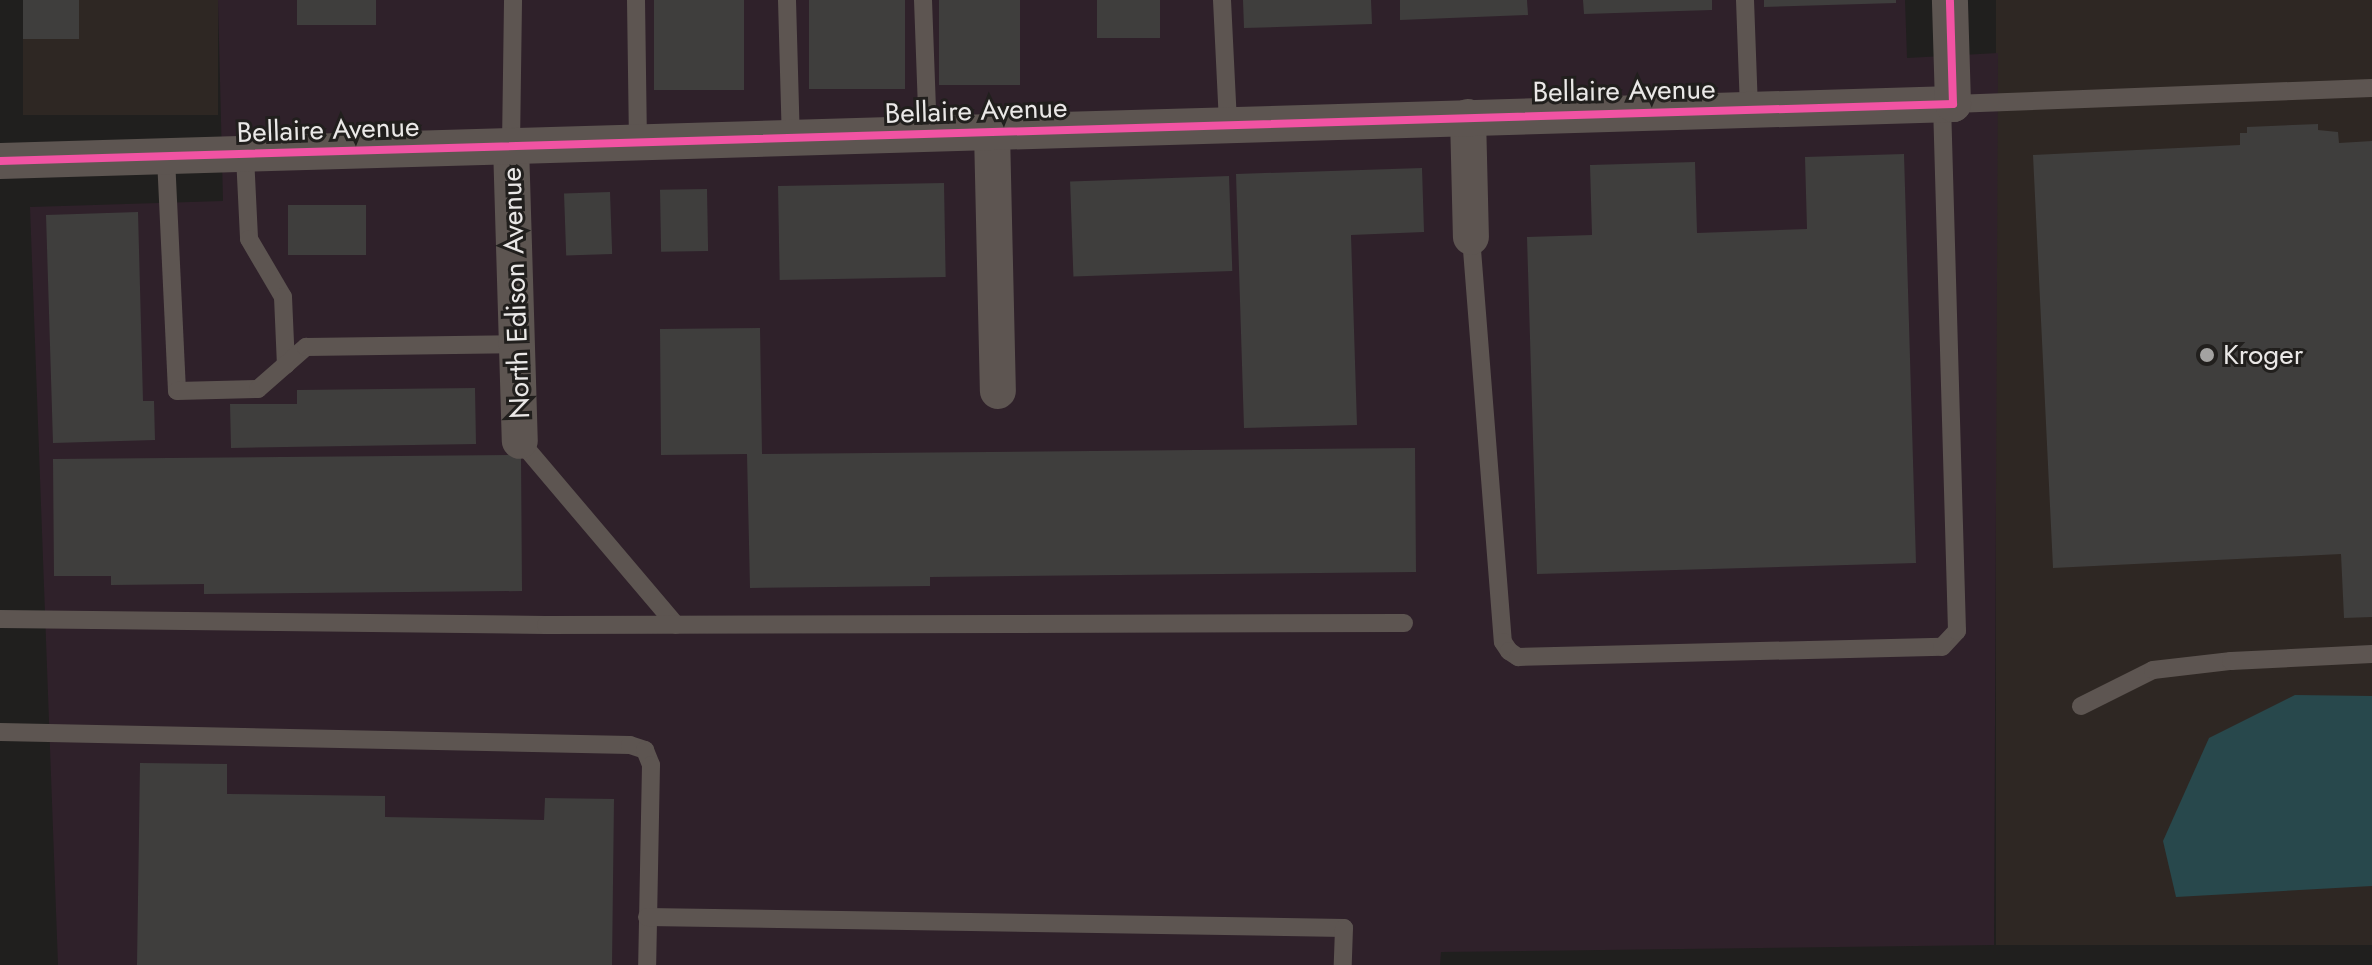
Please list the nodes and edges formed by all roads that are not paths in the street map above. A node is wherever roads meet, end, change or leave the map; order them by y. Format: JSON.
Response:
{"nodes":[{"id":1,"x":513,"y":0,"type":"edge"},
{"id":2,"x":636,"y":0,"type":"edge"},
{"id":3,"x":787,"y":0,"type":"edge"},
{"id":4,"x":923,"y":0,"type":"edge"},
{"id":5,"x":1222,"y":0,"type":"edge"},
{"id":6,"x":1745,"y":0,"type":"edge"},
{"id":7,"x":1950,"y":0,"type":"edge"},
{"id":8,"x":2372,"y":88,"type":"edge"},
{"id":9,"x":1947,"y":104,"type":"junction"},
{"id":10,"x":1749,"y":110,"type":"junction"},
{"id":11,"x":1468,"y":117,"type":"junction"},
{"id":12,"x":1228,"y":124,"type":"junction"},
{"id":13,"x":992,"y":132,"type":"junction"},
{"id":14,"x":928,"y":135,"type":"junction"},
{"id":15,"x":791,"y":139,"type":"junction"},
{"id":16,"x":638,"y":142,"type":"junction"},
{"id":17,"x":511,"y":145,"type":"junction"},
{"id":18,"x":245,"y":156,"type":"junction"},
{"id":19,"x":166,"y":158,"type":"junction"},
{"id":20,"x":0,"y":161,"type":"edge"},
{"id":21,"x":1471,"y":237,"type":"joint"},
{"id":22,"x":517,"y":344,"type":"junction"},
{"id":23,"x":286,"y":365,"type":"junction"},
{"id":24,"x":998,"y":391,"type":"dead end"},
{"id":25,"x":520,"y":441,"type":"joint"},
{"id":26,"x":0,"y":619,"type":"edge"},
{"id":27,"x":1404,"y":623,"type":"dead end"},
{"id":28,"x":676,"y":625,"type":"junction"},
{"id":29,"x":2372,"y":654,"type":"edge"},
{"id":30,"x":2081,"y":706,"type":"dead end"},
{"id":31,"x":0,"y":732,"type":"edge"},
{"id":32,"x":647,"y":917,"type":"junction"},
{"id":33,"x":647,"y":965,"type":"edge"},
{"id":34,"x":1343,"y":965,"type":"edge"}],
"edges":[{"from":1,"to":17,"type":"lane"},
{"from":2,"to":16,"type":"lane"},
{"from":3,"to":15,"type":"lane"},
{"from":4,"to":14,"type":"lane"},
{"from":5,"to":12,"type":"lane"},
{"from":6,"to":10,"type":"lane"},
{"from":7,"to":9,"type":"street"},
{"from":8,"to":9,"type":"lane"},
{"from":9,"to":10,"type":"street","name":"Bellaire Avenue"},
{"from":9,"to":21,"type":"lane"},
{"from":10,"to":11,"type":"street","name":"Bellaire Avenue"},
{"from":11,"to":12,"type":"street","name":"Bellaire Avenue"},
{"from":11,"to":21,"type":"street"},
{"from":12,"to":13,"type":"street","name":"Bellaire Avenue"},
{"from":13,"to":14,"type":"street","name":"Bellaire Avenue"},
{"from":13,"to":24,"type":"street"},
{"from":14,"to":15,"type":"street","name":"Bellaire Avenue"},
{"from":15,"to":16,"type":"street","name":"Bellaire Avenue"},
{"from":16,"to":17,"type":"street","name":"Bellaire Avenue"},
{"from":17,"to":18,"type":"street","name":"Bellaire Avenue"},
{"from":17,"to":22,"type":"street","name":"North Edison Avenue"},
{"from":18,"to":19,"type":"street","name":"Bellaire Avenue"},
{"from":18,"to":23,"type":"lane"},
{"from":19,"to":20,"type":"street","name":"Bellaire Avenue"},
{"from":19,"to":23,"type":"lane"},
{"from":22,"to":23,"type":"lane"},
{"from":22,"to":25,"type":"street","name":"North Edison Avenue"},
{"from":25,"to":28,"type":"lane"},
{"from":26,"to":28,"type":"lane"},
{"from":27,"to":28,"type":"lane"},
{"from":29,"to":30,"type":"lane"},
{"from":31,"to":32,"type":"lane"},
{"from":32,"to":33,"type":"lane"},
{"from":32,"to":34,"type":"lane"}]}
